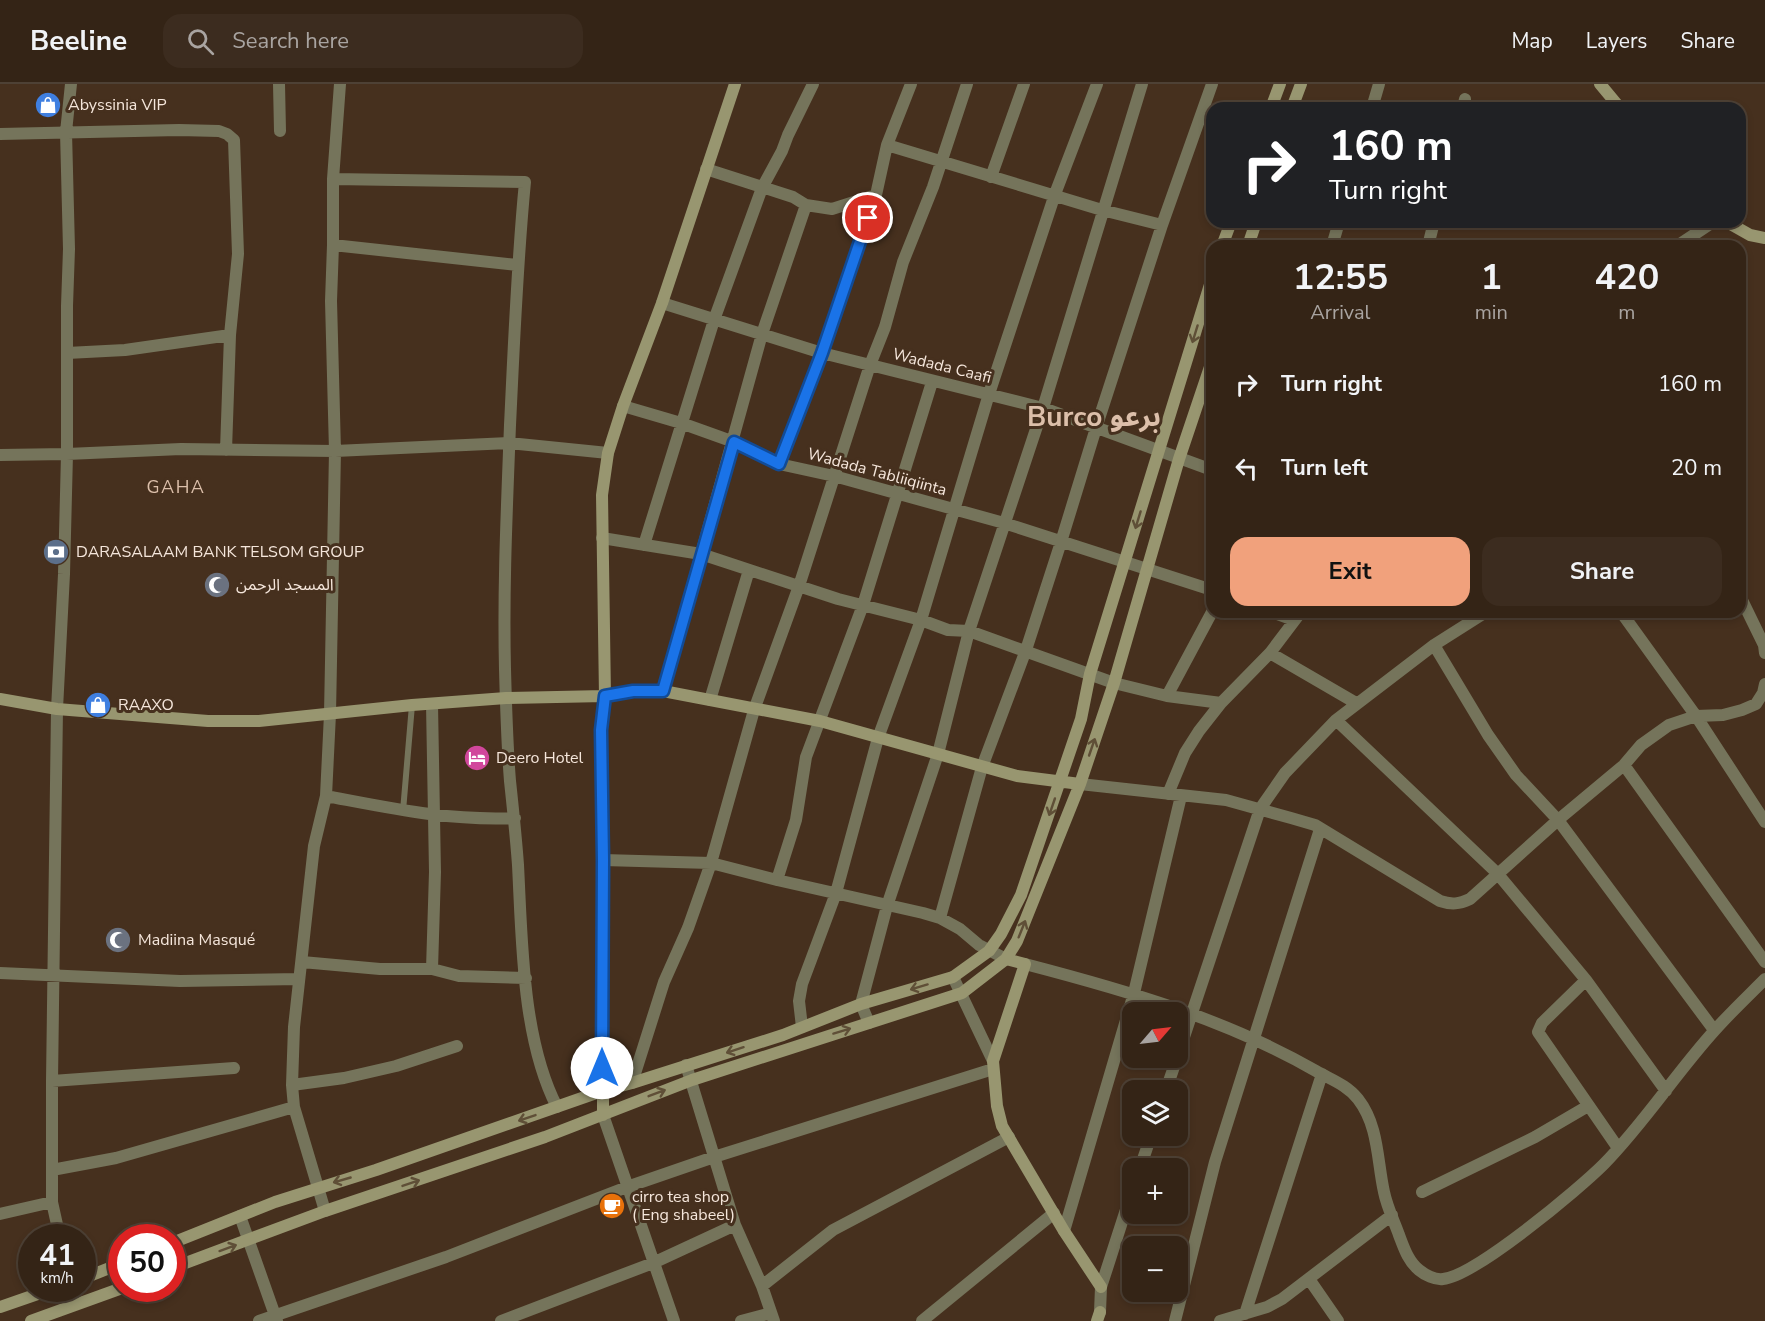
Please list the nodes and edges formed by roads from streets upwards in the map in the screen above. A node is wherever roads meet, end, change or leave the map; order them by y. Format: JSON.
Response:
{"nodes":[{"id":1,"x":71,"y":84,"type":"edge"},
{"id":2,"x":279,"y":84,"type":"edge"},
{"id":3,"x":340,"y":84,"type":"edge"},
{"id":4,"x":735,"y":84,"type":"edge"},
{"id":5,"x":813,"y":84,"type":"edge"},
{"id":6,"x":911,"y":84,"type":"edge"},
{"id":7,"x":966,"y":84,"type":"edge"},
{"id":8,"x":1024,"y":84,"type":"edge"},
{"id":9,"x":1097,"y":84,"type":"edge"},
{"id":10,"x":1142,"y":84,"type":"edge"},
{"id":11,"x":1212,"y":84,"type":"edge"},
{"id":12,"x":1280,"y":84,"type":"edge"},
{"id":13,"x":1301,"y":84,"type":"edge"},
{"id":14,"x":1379,"y":84,"type":"edge"},
{"id":15,"x":1600,"y":84,"type":"edge"},
{"id":16,"x":1273,"y":102,"type":"edge"},
{"id":17,"x":1294,"y":102,"type":"edge"},
{"id":18,"x":1374,"y":102,"type":"edge"},
{"id":19,"x":1615,"y":102,"type":"edge"},
{"id":20,"x":280,"y":131,"type":"dead end"},
{"id":21,"x":66,"y":132,"type":"junction"},
{"id":22,"x":0,"y":134,"type":"edge"},
{"id":23,"x":887,"y":145,"type":"junction"},
{"id":24,"x":941,"y":162,"type":"junction"},
{"id":25,"x":706,"y":169,"type":"junction"},
{"id":26,"x":991,"y":177,"type":"junction"},
{"id":27,"x":333,"y":178,"type":"junction"},
{"id":28,"x":762,"y":188,"type":"junction"},
{"id":29,"x":1055,"y":194,"type":"junction"},
{"id":30,"x":876,"y":195,"type":"junction"},
{"id":31,"x":806,"y":206,"type":"junction"},
{"id":32,"x":1102,"y":210,"type":"junction"},
{"id":33,"x":1162,"y":225,"type":"junction"},
{"id":34,"x":1704,"y":228,"type":"edge"},
{"id":35,"x":1738,"y":228,"type":"edge"},
{"id":36,"x":1765,"y":238,"type":"edge"},
{"id":37,"x":1686,"y":240,"type":"edge"},
{"id":38,"x":333,"y":245,"type":"junction"},
{"id":39,"x":517,"y":265,"type":"junction"},
{"id":40,"x":1206,"y":298,"type":"edge"},
{"id":41,"x":662,"y":303,"type":"junction"},
{"id":42,"x":714,"y":320,"type":"junction"},
{"id":43,"x":762,"y":334,"type":"junction"},
{"id":44,"x":230,"y":335,"type":"junction"},
{"id":45,"x":67,"y":353,"type":"junction"},
{"id":46,"x":822,"y":353,"type":"junction"},
{"id":47,"x":870,"y":365,"type":"junction"},
{"id":48,"x":1206,"y":379,"type":"edge"},
{"id":49,"x":932,"y":382,"type":"junction"},
{"id":50,"x":989,"y":394,"type":"junction"},
{"id":51,"x":623,"y":406,"type":"junction"},
{"id":52,"x":1043,"y":408,"type":"junction"},
{"id":53,"x":681,"y":423,"type":"junction"},
{"id":54,"x":1095,"y":428,"type":"junction"},
{"id":55,"x":734,"y":442,"type":"junction"},
{"id":56,"x":509,"y":443,"type":"junction"},
{"id":57,"x":226,"y":450,"type":"junction"},
{"id":58,"x":335,"y":452,"type":"junction"},
{"id":59,"x":1159,"y":452,"type":"junction"},
{"id":60,"x":608,"y":453,"type":"junction"},
{"id":61,"x":67,"y":454,"type":"junction"},
{"id":62,"x":0,"y":455,"type":"edge"},
{"id":63,"x":1179,"y":459,"type":"junction"},
{"id":64,"x":779,"y":464,"type":"junction"},
{"id":65,"x":1206,"y":468,"type":"edge"},
{"id":66,"x":834,"y":476,"type":"junction"},
{"id":67,"x":897,"y":494,"type":"junction"},
{"id":68,"x":954,"y":510,"type":"junction"},
{"id":69,"x":1004,"y":523,"type":"junction"},
{"id":70,"x":602,"y":538,"type":"junction"},
{"id":71,"x":1061,"y":542,"type":"junction"},
{"id":72,"x":644,"y":545,"type":"junction"},
{"id":73,"x":701,"y":554,"type":"junction"},
{"id":74,"x":1125,"y":562,"type":"junction"},
{"id":75,"x":749,"y":570,"type":"junction"},
{"id":76,"x":1147,"y":570,"type":"junction"},
{"id":77,"x":799,"y":586,"type":"junction"},
{"id":78,"x":1206,"y":588,"type":"edge"},
{"id":79,"x":863,"y":605,"type":"junction"},
{"id":80,"x":1746,"y":608,"type":"edge"},
{"id":81,"x":1209,"y":618,"type":"edge"},
{"id":82,"x":1296,"y":618,"type":"edge"},
{"id":83,"x":1477,"y":618,"type":"edge"},
{"id":84,"x":1625,"y":618,"type":"edge"},
{"id":85,"x":921,"y":620,"type":"junction"},
{"id":86,"x":969,"y":631,"type":"junction"},
{"id":87,"x":1434,"y":645,"type":"junction"},
{"id":88,"x":1026,"y":650,"type":"junction"},
{"id":89,"x":1270,"y":653,"type":"junction"},
{"id":90,"x":1765,"y":653,"type":"edge"},
{"id":91,"x":1090,"y":674,"type":"junction"},
{"id":92,"x":1114,"y":683,"type":"junction"},
{"id":93,"x":1765,"y":684,"type":"edge"},
{"id":94,"x":663,"y":691,"type":"junction"},
{"id":95,"x":605,"y":696,"type":"junction"},
{"id":96,"x":1167,"y":696,"type":"junction"},
{"id":97,"x":506,"y":698,"type":"junction"},
{"id":98,"x":0,"y":699,"type":"edge"},
{"id":99,"x":710,"y":700,"type":"junction"},
{"id":100,"x":1221,"y":703,"type":"junction"},
{"id":101,"x":1356,"y":703,"type":"junction"},
{"id":102,"x":432,"y":704,"type":"junction"},
{"id":103,"x":1760,"y":704,"type":"edge"},
{"id":104,"x":57,"y":709,"type":"junction"},
{"id":105,"x":754,"y":710,"type":"junction"},
{"id":106,"x":330,"y":714,"type":"junction"},
{"id":107,"x":1696,"y":716,"type":"junction"},
{"id":108,"x":1336,"y":720,"type":"junction"},
{"id":109,"x":820,"y":722,"type":"junction"},
{"id":110,"x":878,"y":738,"type":"junction"},
{"id":111,"x":938,"y":754,"type":"junction"},
{"id":112,"x":1624,"y":765,"type":"junction"},
{"id":113,"x":982,"y":767,"type":"junction"},
{"id":114,"x":1061,"y":782,"type":"junction"},
{"id":115,"x":1080,"y":784,"type":"junction"},
{"id":116,"x":1168,"y":794,"type":"junction"},
{"id":117,"x":326,"y":796,"type":"junction"},
{"id":118,"x":1181,"y":796,"type":"junction"},
{"id":119,"x":1260,"y":809,"type":"junction"},
{"id":120,"x":434,"y":816,"type":"junction"},
{"id":121,"x":514,"y":818,"type":"junction"},
{"id":122,"x":1558,"y":820,"type":"junction"},
{"id":123,"x":1765,"y":822,"type":"edge"},
{"id":124,"x":1320,"y":829,"type":"junction"},
{"id":125,"x":603,"y":860,"type":"junction"},
{"id":126,"x":711,"y":862,"type":"junction"},
{"id":127,"x":1497,"y":873,"type":"junction"},
{"id":128,"x":777,"y":880,"type":"junction"},
{"id":129,"x":836,"y":893,"type":"junction"},
{"id":130,"x":887,"y":906,"type":"junction"},
{"id":131,"x":940,"y":918,"type":"junction"},
{"id":132,"x":988,"y":951,"type":"junction"},
{"id":133,"x":1006,"y":959,"type":"junction"},
{"id":134,"x":302,"y":962,"type":"junction"},
{"id":135,"x":1765,"y":962,"type":"edge"},
{"id":136,"x":1025,"y":964,"type":"junction"},
{"id":137,"x":432,"y":969,"type":"junction"},
{"id":138,"x":0,"y":973,"type":"edge"},
{"id":139,"x":53,"y":976,"type":"junction"},
{"id":140,"x":953,"y":977,"type":"junction"},
{"id":141,"x":526,"y":978,"type":"junction"},
{"id":142,"x":299,"y":979,"type":"junction"},
{"id":143,"x":1765,"y":979,"type":"edge"},
{"id":144,"x":1586,"y":980,"type":"junction"},
{"id":145,"x":962,"y":993,"type":"junction"},
{"id":146,"x":1134,"y":993,"type":"junction"},
{"id":147,"x":861,"y":1004,"type":"junction"},
{"id":148,"x":1191,"y":1014,"type":"junction"},
{"id":149,"x":869,"y":1023,"type":"junction"},
{"id":150,"x":1188,"y":1023,"type":"edge"},
{"id":151,"x":802,"y":1027,"type":"junction"},
{"id":152,"x":1714,"y":1030,"type":"junction"},
{"id":153,"x":783,"y":1035,"type":"junction"},
{"id":154,"x":1255,"y":1041,"type":"junction"},
{"id":155,"x":457,"y":1046,"type":"dead end"},
{"id":156,"x":788,"y":1048,"type":"junction"},
{"id":157,"x":686,"y":1065,"type":"junction"},
{"id":158,"x":993,"y":1065,"type":"junction"},
{"id":159,"x":234,"y":1068,"type":"dead end"},
{"id":160,"x":1322,"y":1074,"type":"junction"},
{"id":161,"x":692,"y":1080,"type":"junction"},
{"id":162,"x":52,"y":1081,"type":"junction"},
{"id":163,"x":632,"y":1083,"type":"junction"},
{"id":164,"x":292,"y":1085,"type":"junction"},
{"id":165,"x":1666,"y":1090,"type":"junction"},
{"id":166,"x":602,"y":1091,"type":"junction"},
{"id":167,"x":1588,"y":1106,"type":"junction"},
{"id":168,"x":294,"y":1107,"type":"junction"},
{"id":169,"x":557,"y":1107,"type":"junction"},
{"id":170,"x":603,"y":1114,"type":"junction"},
{"id":171,"x":1009,"y":1137,"type":"junction"},
{"id":172,"x":446,"y":1147,"type":"junction"},
{"id":173,"x":1618,"y":1148,"type":"junction"},
{"id":174,"x":714,"y":1157,"type":"junction"},
{"id":175,"x":454,"y":1168,"type":"junction"},
{"id":176,"x":52,"y":1170,"type":"junction"},
{"id":177,"x":319,"y":1187,"type":"junction"},
{"id":178,"x":627,"y":1187,"type":"junction"},
{"id":179,"x":1422,"y":1192,"type":"dead end"},
{"id":180,"x":52,"y":1202,"type":"junction"},
{"id":181,"x":325,"y":1211,"type":"junction"},
{"id":182,"x":1054,"y":1213,"type":"junction"},
{"id":183,"x":0,"y":1214,"type":"edge"},
{"id":184,"x":1392,"y":1215,"type":"junction"},
{"id":185,"x":240,"y":1216,"type":"junction"},
{"id":186,"x":1122,"y":1222,"type":"edge"},
{"id":187,"x":57,"y":1224,"type":"edge"},
{"id":188,"x":735,"y":1225,"type":"junction"},
{"id":189,"x":1064,"y":1231,"type":"junction"},
{"id":190,"x":186,"y":1237,"type":"edge"},
{"id":191,"x":249,"y":1240,"type":"junction"},
{"id":192,"x":186,"y":1263,"type":"edge"},
{"id":193,"x":653,"y":1263,"type":"junction"},
{"id":194,"x":1309,"y":1279,"type":"junction"},
{"id":195,"x":762,"y":1286,"type":"junction"},
{"id":196,"x":1101,"y":1287,"type":"junction"},
{"id":197,"x":108,"y":1293,"type":"edge"},
{"id":198,"x":18,"y":1301,"type":"edge"},
{"id":199,"x":0,"y":1307,"type":"edge"},
{"id":200,"x":1251,"y":1316,"type":"edge"},
{"id":201,"x":773,"y":1317,"type":"edge"},
{"id":202,"x":1098,"y":1317,"type":"edge"},
{"id":203,"x":276,"y":1318,"type":"edge"},
{"id":204,"x":31,"y":1321,"type":"edge"},
{"id":205,"x":259,"y":1321,"type":"edge"},
{"id":206,"x":501,"y":1321,"type":"edge"},
{"id":207,"x":674,"y":1321,"type":"edge"},
{"id":208,"x":741,"y":1321,"type":"edge"},
{"id":209,"x":922,"y":1321,"type":"edge"},
{"id":210,"x":1175,"y":1321,"type":"edge"},
{"id":211,"x":1220,"y":1321,"type":"edge"},
{"id":212,"x":1338,"y":1321,"type":"edge"}],
"edges":[{"from":1,"to":21,"type":"street"},
{"from":2,"to":20,"type":"street"},
{"from":3,"to":27,"type":"street"},
{"from":4,"to":25,"type":"street"},
{"from":5,"to":28,"type":"street"},
{"from":6,"to":23,"type":"street"},
{"from":7,"to":24,"type":"street"},
{"from":8,"to":26,"type":"street"},
{"from":9,"to":29,"type":"street"},
{"from":10,"to":32,"type":"street"},
{"from":11,"to":33,"type":"street"},
{"from":12,"to":16,"type":"street"},
{"from":13,"to":17,"type":"street"},
{"from":14,"to":18,"type":"street"},
{"from":15,"to":19,"type":"street"},
{"from":21,"to":22,"type":"street"},
{"from":21,"to":44,"type":"street"},
{"from":21,"to":45,"type":"street"},
{"from":23,"to":24,"type":"street"},
{"from":23,"to":30,"type":"street"},
{"from":24,"to":26,"type":"street"},
{"from":24,"to":47,"type":"street"},
{"from":25,"to":28,"type":"street"},
{"from":25,"to":41,"type":"street"},
{"from":26,"to":29,"type":"street"},
{"from":27,"to":38,"type":"street"},
{"from":27,"to":39,"type":"street"},
{"from":28,"to":31,"type":"street"},
{"from":28,"to":42,"type":"street"},
{"from":29,"to":32,"type":"street"},
{"from":29,"to":50,"type":"street"},
{"from":30,"to":31,"type":"street"},
{"from":30,"to":46,"type":"street"},
{"from":31,"to":43,"type":"street"},
{"from":32,"to":33,"type":"street"},
{"from":32,"to":52,"type":"street"},
{"from":33,"to":54,"type":"street"},
{"from":34,"to":37,"type":"street"},
{"from":35,"to":36,"type":"street"},
{"from":38,"to":39,"type":"street"},
{"from":38,"to":58,"type":"street"},
{"from":39,"to":56,"type":"street"},
{"from":40,"to":59,"type":"street","one_way":true},
{"from":41,"to":42,"type":"street","name":"Wadada Caafi"},
{"from":41,"to":51,"type":"street"},
{"from":42,"to":43,"type":"street","name":"Wadada Caafi"},
{"from":42,"to":53,"type":"street"},
{"from":43,"to":46,"type":"street","name":"Wadada Caafi"},
{"from":43,"to":55,"type":"street"},
{"from":44,"to":45,"type":"street"},
{"from":44,"to":57,"type":"street"},
{"from":45,"to":61,"type":"street"},
{"from":46,"to":47,"type":"street","name":"Wadada Caafi"},
{"from":46,"to":64,"type":"street"},
{"from":47,"to":49,"type":"street","name":"Wadada Caafi"},
{"from":47,"to":66,"type":"street"},
{"from":48,"to":63,"type":"street"},
{"from":49,"to":50,"type":"street","name":"Wadada Caafi"},
{"from":49,"to":67,"type":"street"},
{"from":50,"to":52,"type":"street","name":"Wadada Caafi"},
{"from":50,"to":68,"type":"street"},
{"from":51,"to":53,"type":"street","name":"Wadada Tabliiqiinta"},
{"from":51,"to":60,"type":"street"},
{"from":52,"to":54,"type":"street","name":"Wadada Caafi"},
{"from":52,"to":69,"type":"street"},
{"from":53,"to":55,"type":"street","name":"Wadada Tabliiqiinta"},
{"from":53,"to":72,"type":"street"},
{"from":54,"to":59,"type":"street","name":"Wadada Caafi"},
{"from":54,"to":71,"type":"street"},
{"from":55,"to":64,"type":"street","name":"Wadada Tabliiqiinta"},
{"from":55,"to":73,"type":"street"},
{"from":56,"to":58,"type":"street"},
{"from":56,"to":60,"type":"street"},
{"from":56,"to":97,"type":"street"},
{"from":57,"to":58,"type":"street"},
{"from":57,"to":61,"type":"street"},
{"from":58,"to":106,"type":"street"},
{"from":59,"to":63,"type":"street","name":"Wadada Caafi"},
{"from":59,"to":74,"type":"street","one_way":true},
{"from":60,"to":70,"type":"street"},
{"from":61,"to":62,"type":"street"},
{"from":61,"to":104,"type":"street"},
{"from":63,"to":65,"type":"street","name":"Wadada Caafi"},
{"from":63,"to":76,"type":"street"},
{"from":64,"to":66,"type":"street","name":"Wadada Tabliiqiinta"},
{"from":66,"to":67,"type":"street","name":"Wadada Tabliiqiinta"},
{"from":66,"to":77,"type":"street"},
{"from":67,"to":68,"type":"street","name":"Wadada Tabliiqiinta"},
{"from":67,"to":79,"type":"street"},
{"from":68,"to":69,"type":"street","name":"Wadada Tabliiqiinta"},
{"from":68,"to":85,"type":"street"},
{"from":69,"to":71,"type":"street","name":"Wadada Tabliiqiinta"},
{"from":69,"to":86,"type":"street"},
{"from":70,"to":72,"type":"street"},
{"from":70,"to":95,"type":"street"},
{"from":71,"to":74,"type":"street","name":"Wadada Tabliiqiinta"},
{"from":71,"to":88,"type":"street"},
{"from":72,"to":73,"type":"street"},
{"from":73,"to":75,"type":"street"},
{"from":73,"to":94,"type":"street"},
{"from":74,"to":76,"type":"street","name":"Wadada Tabliiqiinta"},
{"from":74,"to":91,"type":"street"},
{"from":75,"to":77,"type":"street"},
{"from":75,"to":99,"type":"street"},
{"from":76,"to":78,"type":"street","name":"Wadada Tabliiqiinta"},
{"from":76,"to":92,"type":"street"},
{"from":77,"to":79,"type":"street"},
{"from":77,"to":105,"type":"street"},
{"from":79,"to":85,"type":"street"},
{"from":79,"to":109,"type":"street"},
{"from":80,"to":90,"type":"street"},
{"from":81,"to":96,"type":"street"},
{"from":82,"to":89,"type":"street"},
{"from":83,"to":87,"type":"street"},
{"from":84,"to":107,"type":"street"},
{"from":85,"to":86,"type":"street"},
{"from":85,"to":110,"type":"street"},
{"from":86,"to":88,"type":"street"},
{"from":86,"to":111,"type":"street"},
{"from":87,"to":101,"type":"street"},
{"from":87,"to":122,"type":"street"},
{"from":88,"to":91,"type":"street"},
{"from":88,"to":113,"type":"street"},
{"from":89,"to":100,"type":"street"},
{"from":89,"to":101,"type":"street"},
{"from":91,"to":92,"type":"street"},
{"from":91,"to":114,"type":"street"},
{"from":92,"to":96,"type":"street"},
{"from":115,"to":92,"type":"street","one_way":true},
{"from":93,"to":103,"type":"street"},
{"from":94,"to":95,"type":"street"},
{"from":94,"to":99,"type":"street"},
{"from":95,"to":97,"type":"street"},
{"from":95,"to":125,"type":"street"},
{"from":96,"to":100,"type":"street"},
{"from":97,"to":102,"type":"street"},
{"from":97,"to":121,"type":"street"},
{"from":98,"to":104,"type":"street"},
{"from":99,"to":105,"type":"street"},
{"from":100,"to":116,"type":"street"},
{"from":101,"to":108,"type":"street"},
{"from":102,"to":106,"type":"street"},
{"from":102,"to":120,"type":"street"},
{"from":103,"to":107,"type":"street"},
{"from":104,"to":106,"type":"street"},
{"from":104,"to":139,"type":"street"},
{"from":105,"to":109,"type":"street"},
{"from":105,"to":126,"type":"street"},
{"from":106,"to":117,"type":"street"},
{"from":107,"to":112,"type":"street"},
{"from":107,"to":123,"type":"street"},
{"from":108,"to":119,"type":"street"},
{"from":108,"to":127,"type":"street"},
{"from":109,"to":110,"type":"street"},
{"from":109,"to":128,"type":"street"},
{"from":110,"to":111,"type":"street"},
{"from":110,"to":129,"type":"street"},
{"from":111,"to":113,"type":"street"},
{"from":111,"to":130,"type":"street"},
{"from":112,"to":122,"type":"street"},
{"from":112,"to":135,"type":"street"},
{"from":113,"to":114,"type":"street"},
{"from":113,"to":131,"type":"street"},
{"from":114,"to":115,"type":"street"},
{"from":114,"to":132,"type":"street","one_way":true},
{"from":115,"to":116,"type":"street"},
{"from":133,"to":115,"type":"street","one_way":true},
{"from":116,"to":118,"type":"street"},
{"from":117,"to":120,"type":"street"},
{"from":117,"to":134,"type":"street"},
{"from":118,"to":119,"type":"street"},
{"from":118,"to":146,"type":"street"},
{"from":119,"to":124,"type":"street"},
{"from":119,"to":148,"type":"street"},
{"from":120,"to":121,"type":"street"},
{"from":120,"to":137,"type":"street"},
{"from":121,"to":141,"type":"street"},
{"from":122,"to":127,"type":"street"},
{"from":122,"to":152,"type":"street"},
{"from":124,"to":127,"type":"street"},
{"from":124,"to":154,"type":"street"},
{"from":125,"to":126,"type":"street"},
{"from":125,"to":166,"type":"street"},
{"from":126,"to":128,"type":"street"},
{"from":126,"to":163,"type":"street"},
{"from":127,"to":144,"type":"street"},
{"from":128,"to":129,"type":"street"},
{"from":129,"to":130,"type":"street"},
{"from":129,"to":151,"type":"street"},
{"from":130,"to":131,"type":"street"},
{"from":130,"to":147,"type":"street"},
{"from":131,"to":132,"type":"street"},
{"from":132,"to":133,"type":"street"},
{"from":132,"to":140,"type":"street"},
{"from":133,"to":136,"type":"street"},
{"from":133,"to":145,"type":"street"},
{"from":134,"to":137,"type":"street"},
{"from":134,"to":142,"type":"street"},
{"from":136,"to":146,"type":"street"},
{"from":136,"to":158,"type":"street"},
{"from":137,"to":141,"type":"street"},
{"from":138,"to":139,"type":"street"},
{"from":139,"to":142,"type":"street"},
{"from":139,"to":162,"type":"street"},
{"from":140,"to":145,"type":"street"},
{"from":140,"to":147,"type":"street","one_way":true},
{"from":141,"to":169,"type":"street"},
{"from":142,"to":164,"type":"street"},
{"from":143,"to":152,"type":"street"},
{"from":144,"to":165,"type":"street"},
{"from":144,"to":167,"type":"street"},
{"from":145,"to":149,"type":"street"},
{"from":145,"to":158,"type":"street"},
{"from":146,"to":148,"type":"street"},
{"from":146,"to":189,"type":"street"},
{"from":147,"to":149,"type":"street"},
{"from":147,"to":151,"type":"street"},
{"from":148,"to":150,"type":"street"},
{"from":148,"to":154,"type":"street"},
{"from":156,"to":149,"type":"street","one_way":true},
{"from":151,"to":153,"type":"street"},
{"from":152,"to":165,"type":"street"},
{"from":153,"to":156,"type":"street"},
{"from":153,"to":157,"type":"street","one_way":true},
{"from":154,"to":160,"type":"street"},
{"from":154,"to":210,"type":"street"},
{"from":155,"to":164,"type":"street"},
{"from":156,"to":161,"type":"street"},
{"from":157,"to":161,"type":"street"},
{"from":157,"to":163,"type":"street"},
{"from":158,"to":171,"type":"street"},
{"from":158,"to":174,"type":"street"},
{"from":159,"to":162,"type":"street"},
{"from":160,"to":184,"type":"street"},
{"from":160,"to":200,"type":"street"},
{"from":170,"to":161,"type":"street","one_way":true},
{"from":161,"to":174,"type":"street"},
{"from":162,"to":176,"type":"street"},
{"from":163,"to":166,"type":"street"},
{"from":164,"to":168,"type":"street"},
{"from":165,"to":173,"type":"street"},
{"from":166,"to":169,"type":"street"},
{"from":166,"to":170,"type":"street"},
{"from":167,"to":173,"type":"street"},
{"from":167,"to":179,"type":"street"},
{"from":168,"to":176,"type":"street"},
{"from":168,"to":177,"type":"street"},
{"from":169,"to":172,"type":"street","one_way":true},
{"from":170,"to":175,"type":"street"},
{"from":170,"to":178,"type":"street"},
{"from":171,"to":182,"type":"street"},
{"from":171,"to":195,"type":"street"},
{"from":172,"to":175,"type":"street"},
{"from":172,"to":177,"type":"street","one_way":true},
{"from":173,"to":184,"type":"street"},
{"from":174,"to":178,"type":"street"},
{"from":174,"to":188,"type":"street"},
{"from":181,"to":175,"type":"street","one_way":true},
{"from":176,"to":180,"type":"street"},
{"from":177,"to":181,"type":"street"},
{"from":177,"to":185,"type":"street"},
{"from":178,"to":193,"type":"street"},
{"from":178,"to":203,"type":"street"},
{"from":180,"to":183,"type":"street"},
{"from":180,"to":187,"type":"street"},
{"from":181,"to":191,"type":"street"},
{"from":182,"to":189,"type":"street"},
{"from":182,"to":209,"type":"street"},
{"from":184,"to":194,"type":"street"},
{"from":185,"to":190,"type":"street"},
{"from":185,"to":191,"type":"street"},
{"from":186,"to":196,"type":"street"},
{"from":188,"to":193,"type":"street"},
{"from":188,"to":195,"type":"street"},
{"from":189,"to":196,"type":"street"},
{"from":192,"to":191,"type":"street","one_way":true},
{"from":191,"to":203,"type":"street"},
{"from":193,"to":206,"type":"street"},
{"from":193,"to":207,"type":"street"},
{"from":194,"to":200,"type":"street"},
{"from":194,"to":212,"type":"street"},
{"from":195,"to":201,"type":"street"},
{"from":196,"to":202,"type":"street"},
{"from":197,"to":204,"type":"street"},
{"from":198,"to":199,"type":"street"},
{"from":200,"to":211,"type":"street"},
{"from":201,"to":208,"type":"street"},
{"from":203,"to":205,"type":"street"}]}
